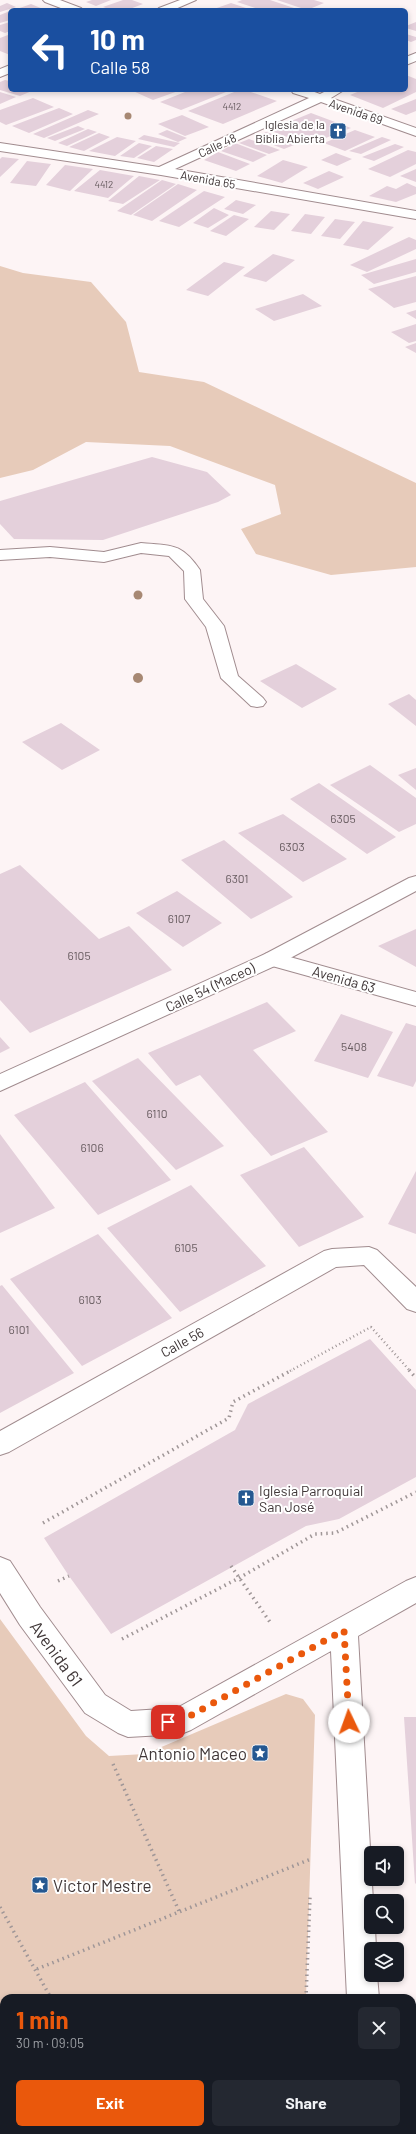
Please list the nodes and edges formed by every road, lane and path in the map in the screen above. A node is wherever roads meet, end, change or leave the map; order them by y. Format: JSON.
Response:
{"nodes":[{"id":1,"x":49,"y":0,"type":"edge"},
{"id":2,"x":190,"y":0,"type":"edge"},
{"id":3,"x":71,"y":8,"type":"edge"},
{"id":4,"x":168,"y":8,"type":"edge"},
{"id":5,"x":302,"y":92,"type":"edge"},
{"id":6,"x":333,"y":92,"type":"edge"},
{"id":7,"x":319,"y":98,"type":"junction"},
{"id":8,"x":416,"y":132,"type":"edge"},
{"id":9,"x":7,"y":135,"type":"dead end"},
{"id":10,"x":0,"y":147,"type":"edge"},
{"id":11,"x":51,"y":153,"type":"junction"},
{"id":12,"x":161,"y":171,"type":"junction"},
{"id":13,"x":416,"y":215,"type":"edge"},
{"id":14,"x":0,"y":555,"type":"edge"},
{"id":15,"x":257,"y":702,"type":"dead end"},
{"id":16,"x":416,"y":883,"type":"edge"},
{"id":17,"x":272,"y":959,"type":"junction"},
{"id":18,"x":416,"y":999,"type":"edge"},
{"id":19,"x":0,"y":1084,"type":"edge"},
{"id":20,"x":416,"y":1302,"type":"edge"},
{"id":21,"x":416,"y":1378,"type":"edge"},
{"id":22,"x":0,"y":1444,"type":"edge"},
{"id":23,"x":416,"y":1492,"type":"edge"},
{"id":24,"x":43,"y":1523,"type":"dead end"},
{"id":25,"x":231,"y":1566,"type":"dead end"},
{"id":26,"x":0,"y":1569,"type":"edge"},
{"id":27,"x":239,"y":1578,"type":"junction"},
{"id":28,"x":416,"y":1589,"type":"edge"},
{"id":29,"x":344,"y":1630,"type":"junction"},
{"id":30,"x":122,"y":1639,"type":"dead end"},
{"id":31,"x":296,"y":1658,"type":"junction"},
{"id":32,"x":109,"y":1756,"type":"dead end"},
{"id":33,"x":311,"y":1851,"type":"dead end"},
{"id":34,"x":311,"y":1859,"type":"junction"},
{"id":35,"x":311,"y":1867,"type":"dead end"},
{"id":36,"x":310,"y":1890,"type":"dead end"},
{"id":37,"x":0,"y":1907,"type":"edge"},
{"id":38,"x":179,"y":1912,"type":"junction"},
{"id":39,"x":37,"y":1969,"type":"junction"},
{"id":40,"x":49,"y":1994,"type":"edge"},
{"id":41,"x":306,"y":1994,"type":"edge"},
{"id":42,"x":363,"y":1994,"type":"edge"}],
"edges":[{"from":1,"to":3,"type":"street"},
{"from":2,"to":4,"type":"street"},
{"from":5,"to":7,"type":"street","name":"Avenida 69"},
{"from":6,"to":7,"type":"street","name":"Calle 48"},
{"from":7,"to":8,"type":"street","name":"Avenida 69"},
{"from":7,"to":12,"type":"street","name":"Calle 48"},
{"from":9,"to":11,"type":"street"},
{"from":10,"to":11,"type":"street","name":"Avenida 65"},
{"from":11,"to":12,"type":"street","name":"Avenida 65"},
{"from":12,"to":13,"type":"street","name":"Avenida 65"},
{"from":14,"to":15,"type":"street"},
{"from":16,"to":17,"type":"street","name":"Calle 54 (Maceo)"},
{"from":17,"to":18,"type":"street","name":"Avenida 63"},
{"from":17,"to":19,"type":"street","name":"Calle 54 (Maceo)"},
{"from":20,"to":22,"type":"street","name":"Calle 56"},
{"from":21,"to":24,"type":"path"},
{"from":23,"to":27,"type":"path"},
{"from":25,"to":27,"type":"path"},
{"from":26,"to":31,"type":"street","name":"Avenida 61"},
{"from":27,"to":30,"type":"path"},
{"from":27,"to":31,"type":"path"},
{"from":28,"to":29,"type":"street"},
{"from":29,"to":31,"type":"street"},
{"from":29,"to":42,"type":"street"},
{"from":32,"to":38,"type":"path"},
{"from":33,"to":34,"type":"path"},
{"from":34,"to":35,"type":"path"},
{"from":34,"to":38,"type":"path"},
{"from":36,"to":41,"type":"path"},
{"from":37,"to":39,"type":"path"},
{"from":38,"to":39,"type":"path"},
{"from":39,"to":40,"type":"path"}]}
